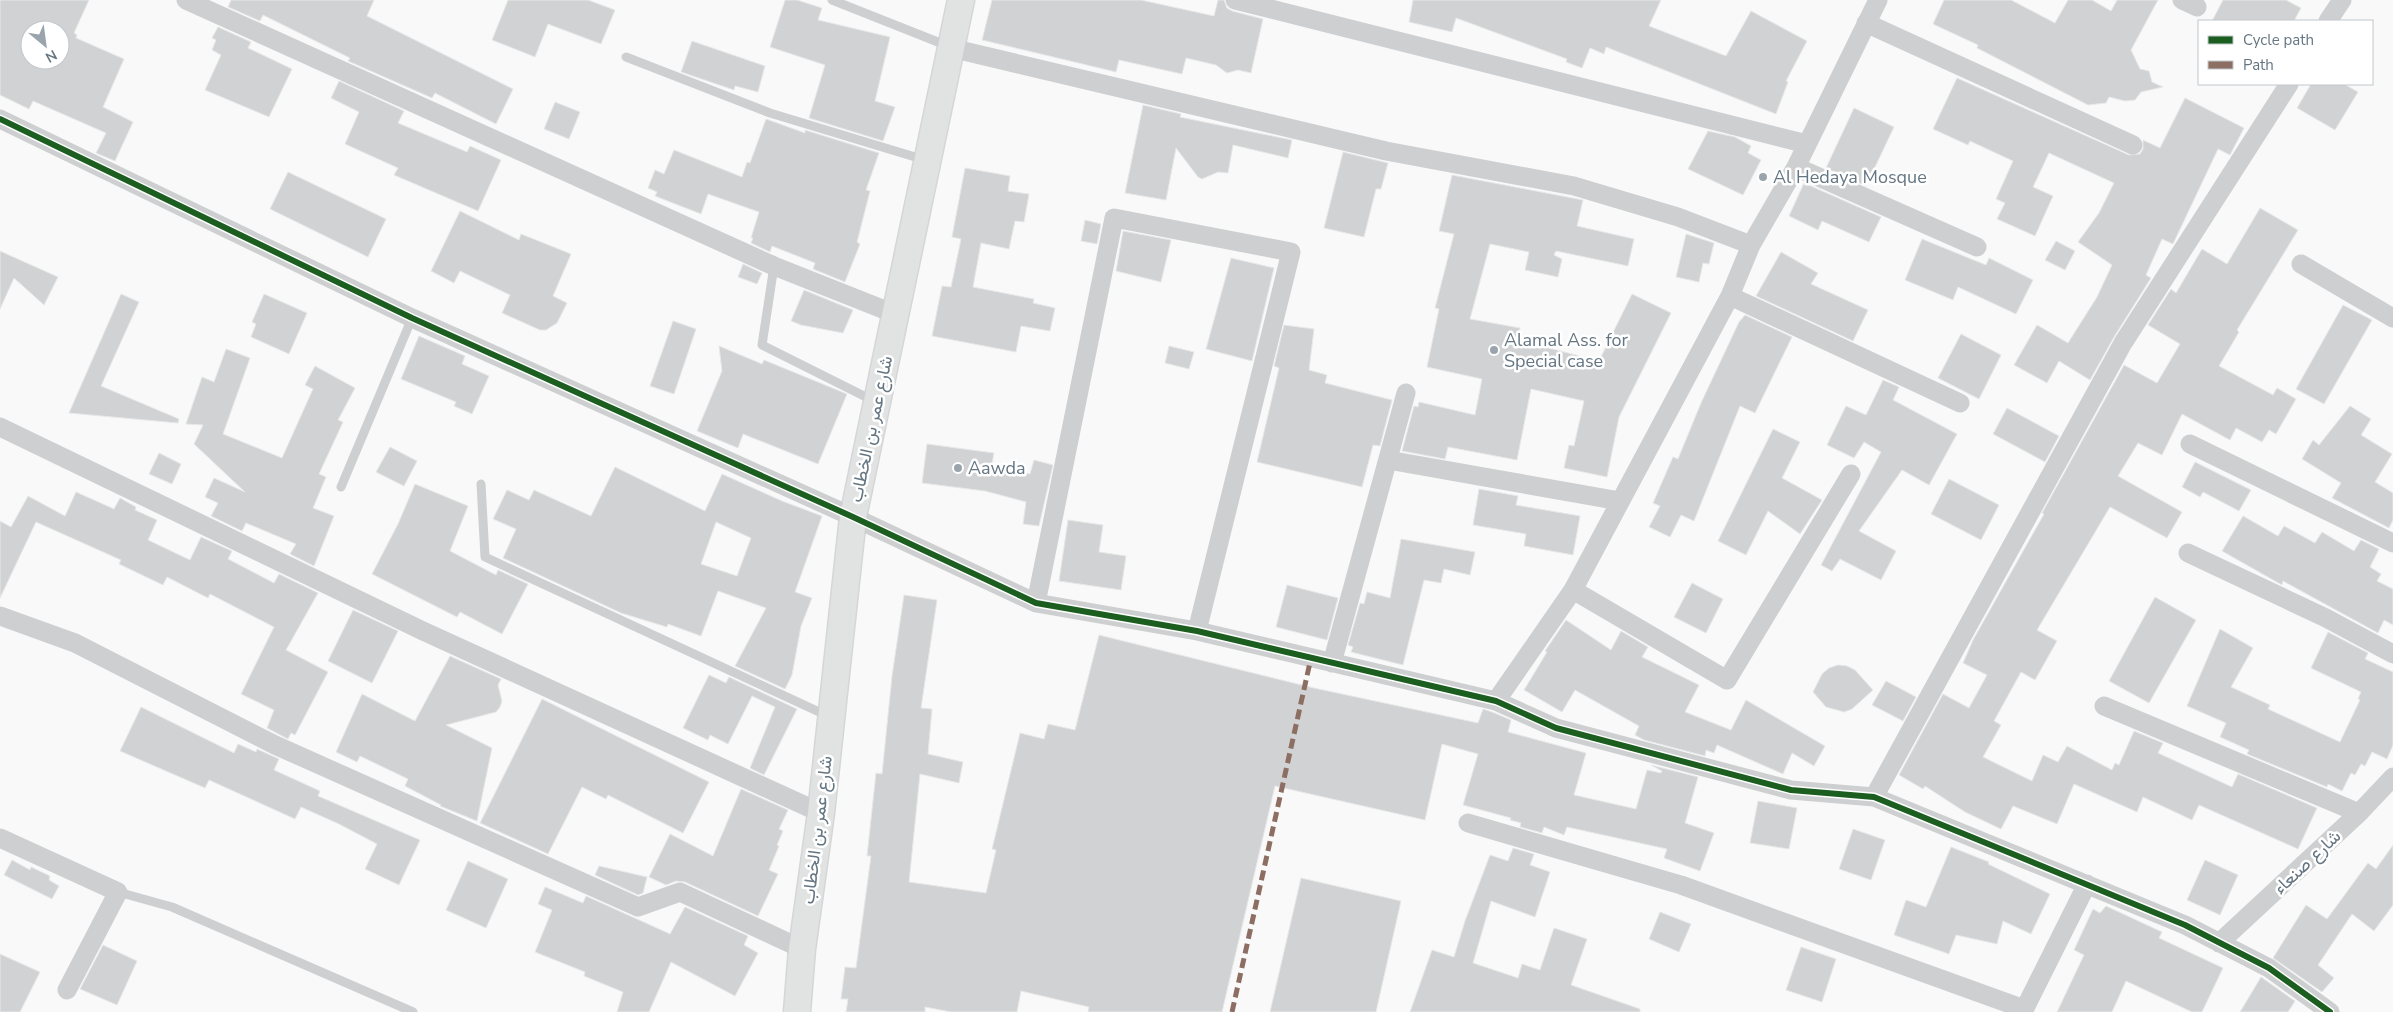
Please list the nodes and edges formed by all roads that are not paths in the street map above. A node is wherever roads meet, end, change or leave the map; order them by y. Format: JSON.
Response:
{"nodes":[{"id":1,"x":186,"y":0,"type":"edge"},
{"id":2,"x":832,"y":0,"type":"edge"},
{"id":3,"x":961,"y":0,"type":"edge"},
{"id":4,"x":1235,"y":0,"type":"edge"},
{"id":5,"x":1878,"y":0,"type":"edge"},
{"id":6,"x":2342,"y":0,"type":"edge"},
{"id":7,"x":2329,"y":20,"type":"edge"},
{"id":8,"x":1866,"y":23,"type":"junction"},
{"id":9,"x":951,"y":48,"type":"junction"},
{"id":10,"x":626,"y":56,"type":"dead end"},
{"id":11,"x":2287,"y":85,"type":"edge"},
{"id":12,"x":0,"y":119,"type":"edge"},
{"id":13,"x":1807,"y":144,"type":"junction"},
{"id":14,"x":2133,"y":146,"type":"dead end"},
{"id":15,"x":928,"y":161,"type":"junction"},
{"id":16,"x":1796,"y":167,"type":"junction"},
{"id":17,"x":1751,"y":245,"type":"junction"},
{"id":18,"x":1977,"y":246,"type":"dead end"},
{"id":19,"x":2301,"y":264,"type":"dead end"},
{"id":20,"x":774,"y":266,"type":"junction"},
{"id":21,"x":1730,"y":296,"type":"junction"},
{"id":22,"x":895,"y":314,"type":"junction"},
{"id":23,"x":412,"y":318,"type":"junction"},
{"id":24,"x":2393,"y":318,"type":"edge"},
{"id":25,"x":1406,"y":393,"type":"dead end"},
{"id":26,"x":877,"y":402,"type":"junction"},
{"id":27,"x":1960,"y":403,"type":"dead end"},
{"id":28,"x":0,"y":426,"type":"edge"},
{"id":29,"x":2190,"y":444,"type":"dead end"},
{"id":30,"x":1388,"y":460,"type":"junction"},
{"id":31,"x":1851,"y":474,"type":"dead end"},
{"id":32,"x":481,"y":484,"type":"dead end"},
{"id":33,"x":341,"y":488,"type":"dead end"},
{"id":34,"x":1620,"y":500,"type":"junction"},
{"id":35,"x":853,"y":517,"type":"junction"},
{"id":36,"x":2393,"y":543,"type":"edge"},
{"id":37,"x":2188,"y":553,"type":"dead end"},
{"id":38,"x":1573,"y":590,"type":"junction"},
{"id":39,"x":1036,"y":603,"type":"junction"},
{"id":40,"x":0,"y":616,"type":"edge"},
{"id":41,"x":1197,"y":631,"type":"junction"},
{"id":42,"x":2393,"y":654,"type":"edge"},
{"id":43,"x":1332,"y":662,"type":"junction"},
{"id":44,"x":1496,"y":701,"type":"junction"},
{"id":45,"x":2104,"y":706,"type":"dead end"},
{"id":46,"x":830,"y":717,"type":"junction"},
{"id":47,"x":2393,"y":777,"type":"edge"},
{"id":48,"x":1874,"y":797,"type":"junction"},
{"id":49,"x":821,"y":813,"type":"junction"},
{"id":50,"x":2359,"y":813,"type":"junction"},
{"id":51,"x":1468,"y":823,"type":"dead end"},
{"id":52,"x":0,"y":838,"type":"edge"},
{"id":53,"x":2087,"y":884,"type":"junction"},
{"id":54,"x":118,"y":892,"type":"junction"},
{"id":55,"x":2218,"y":944,"type":"junction"},
{"id":56,"x":802,"y":949,"type":"junction"},
{"id":57,"x":67,"y":990,"type":"dead end"},
{"id":58,"x":2023,"y":1011,"type":"edge"},
{"id":59,"x":413,"y":1012,"type":"edge"},
{"id":60,"x":797,"y":1012,"type":"edge"},
{"id":61,"x":2330,"y":1012,"type":"edge"}],
"edges":[{"from":1,"to":20,"type":"street"},
{"from":2,"to":9,"type":"lane"},
{"from":3,"to":9,"type":"main road","name":"شارع عمر بن الخطاب"},
{"from":4,"to":13,"type":"street"},
{"from":5,"to":8,"type":"street"},
{"from":6,"to":7,"type":"street"},
{"from":8,"to":13,"type":"street"},
{"from":8,"to":14,"type":"street"},
{"from":9,"to":15,"type":"main road","name":"شارع عمر بن الخطاب"},
{"from":9,"to":17,"type":"street"},
{"from":10,"to":15,"type":"lane"},
{"from":11,"to":48,"type":"street"},
{"from":12,"to":23,"type":"street"},
{"from":13,"to":16,"type":"street"},
{"from":15,"to":22,"type":"main road","name":"شارع عمر بن الخطاب"},
{"from":16,"to":17,"type":"street"},
{"from":16,"to":18,"type":"street"},
{"from":17,"to":21,"type":"street"},
{"from":19,"to":24,"type":"street"},
{"from":20,"to":22,"type":"street"},
{"from":20,"to":26,"type":"lane"},
{"from":21,"to":27,"type":"street"},
{"from":21,"to":34,"type":"street"},
{"from":22,"to":26,"type":"main road","name":"شارع عمر بن الخطاب"},
{"from":23,"to":33,"type":"lane"},
{"from":23,"to":35,"type":"street"},
{"from":25,"to":30,"type":"street"},
{"from":26,"to":35,"type":"main road","name":"شارع عمر بن الخطاب"},
{"from":28,"to":49,"type":"street"},
{"from":29,"to":36,"type":"street"},
{"from":30,"to":34,"type":"street"},
{"from":30,"to":43,"type":"street"},
{"from":31,"to":38,"type":"street"},
{"from":32,"to":46,"type":"lane"},
{"from":34,"to":38,"type":"street"},
{"from":35,"to":39,"type":"street"},
{"from":35,"to":46,"type":"main road","name":"شارع عمر بن الخطاب"},
{"from":37,"to":42,"type":"street"},
{"from":38,"to":44,"type":"street"},
{"from":39,"to":41,"type":"street"},
{"from":39,"to":41,"type":"street"},
{"from":40,"to":56,"type":"street"},
{"from":41,"to":43,"type":"street"},
{"from":43,"to":44,"type":"street"},
{"from":44,"to":48,"type":"street"},
{"from":45,"to":50,"type":"street"},
{"from":46,"to":49,"type":"main road","name":"شارع عمر بن الخطاب"},
{"from":47,"to":50,"type":"street","name":"شارع صنعاء"},
{"from":48,"to":53,"type":"street"},
{"from":49,"to":56,"type":"main road","name":"شارع عمر بن الخطاب"},
{"from":50,"to":55,"type":"street","name":"شارع صنعاء"},
{"from":51,"to":58,"type":"street"},
{"from":52,"to":54,"type":"street"},
{"from":53,"to":55,"type":"street"},
{"from":53,"to":58,"type":"street"},
{"from":54,"to":57,"type":"street"},
{"from":54,"to":59,"type":"lane"},
{"from":55,"to":61,"type":"street"},
{"from":56,"to":60,"type":"main road","name":"شارع عمر بن الخطاب"}]}
